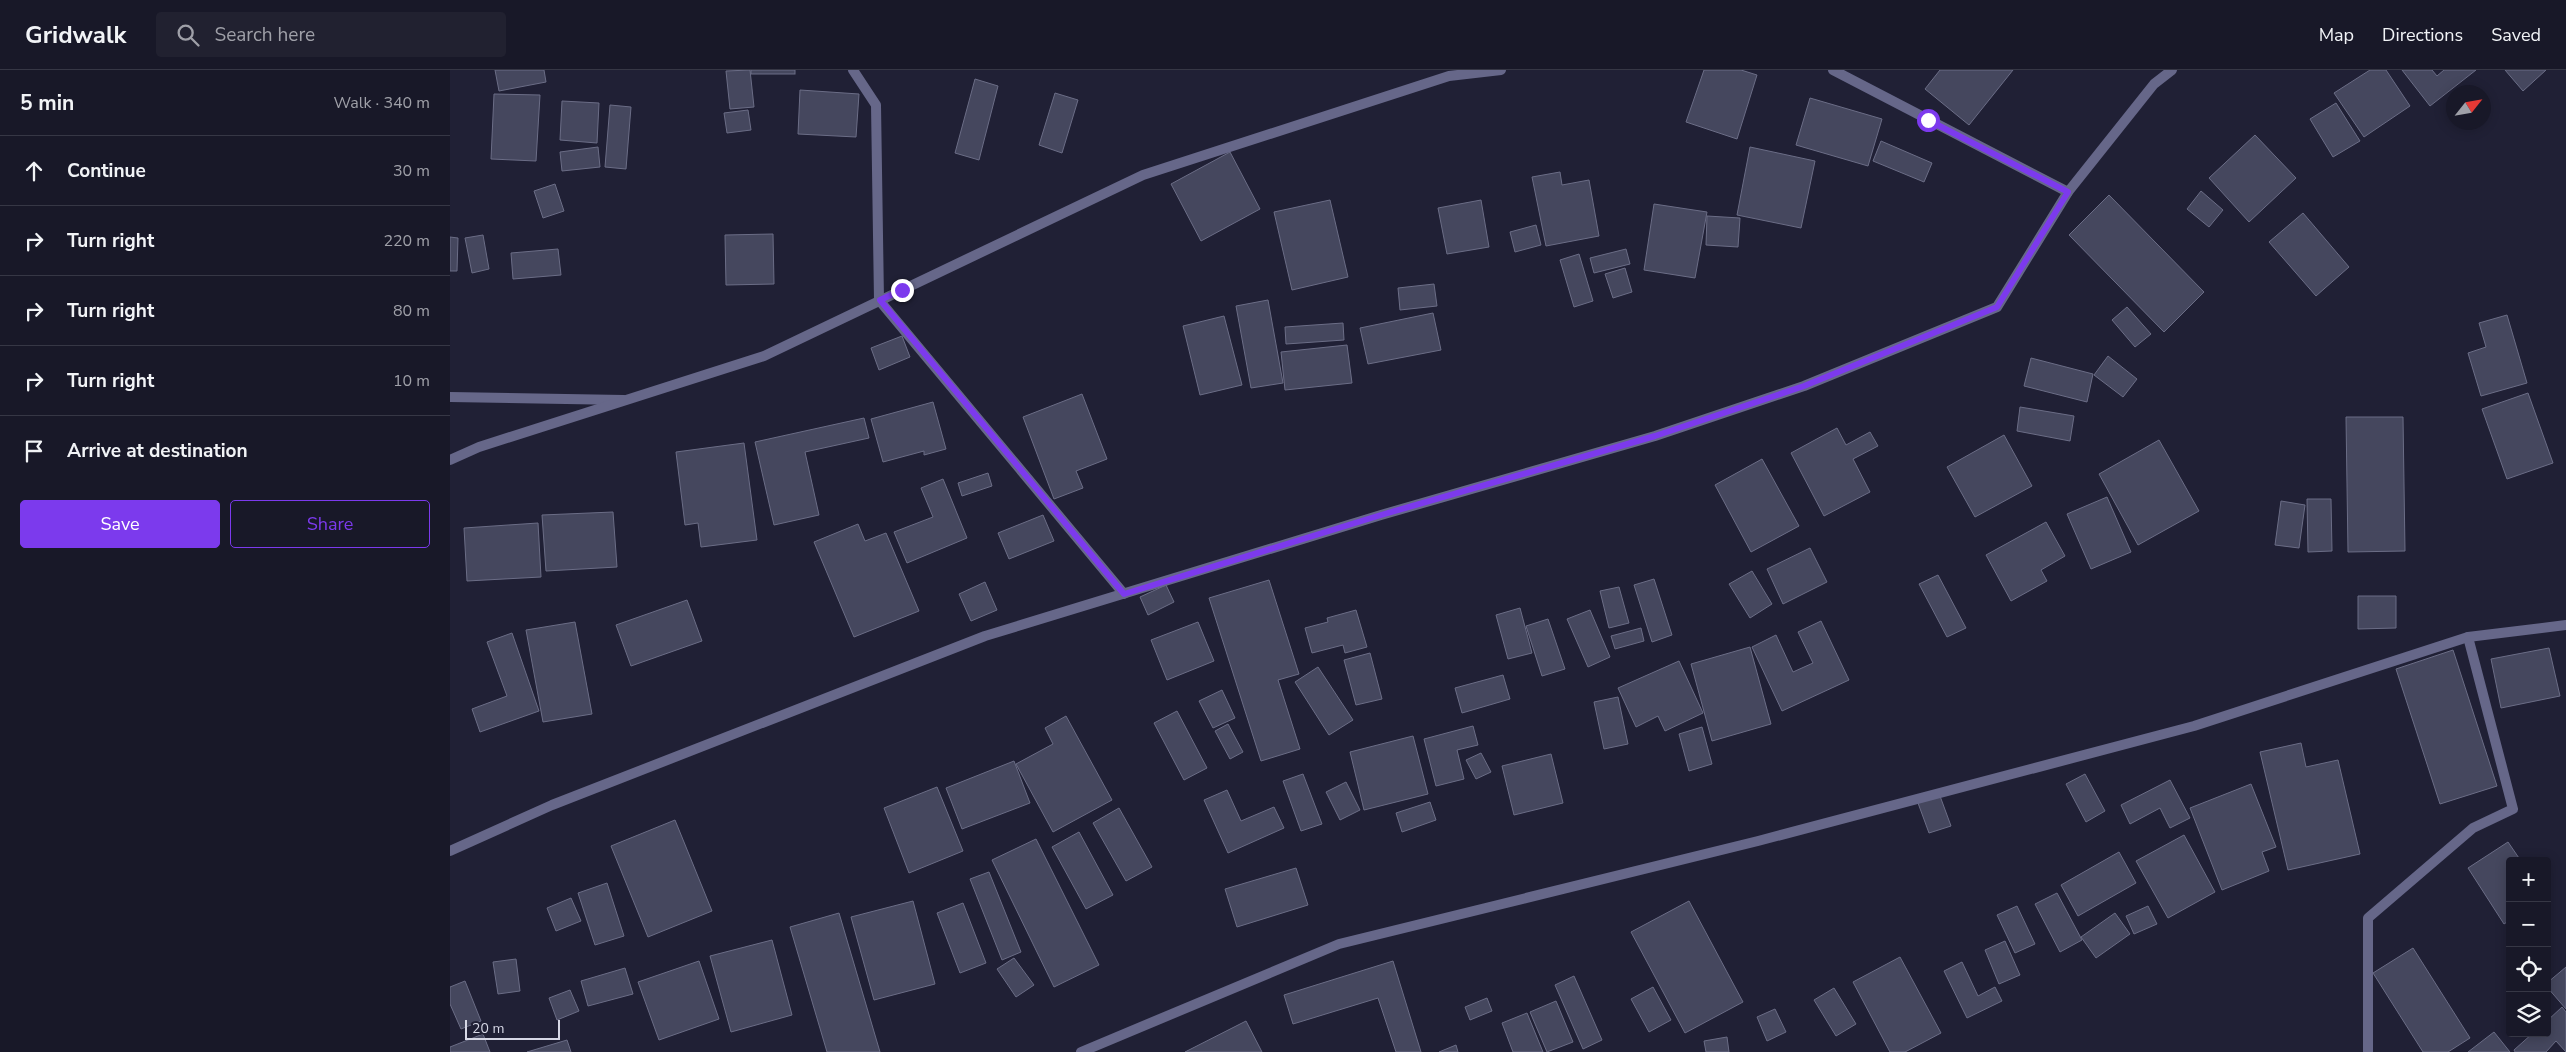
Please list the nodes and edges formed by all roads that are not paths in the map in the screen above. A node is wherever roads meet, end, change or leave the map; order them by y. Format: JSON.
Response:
{"nodes":[{"id":1,"x":853,"y":70,"type":"edge"},
{"id":2,"x":1501,"y":70,"type":"edge"},
{"id":3,"x":1833,"y":70,"type":"edge"},
{"id":4,"x":2172,"y":70,"type":"edge"},
{"id":5,"x":2068,"y":192,"type":"junction"},
{"id":6,"x":880,"y":300,"type":"junction"},
{"id":7,"x":450,"y":397,"type":"edge"},
{"id":8,"x":625,"y":400,"type":"junction"},
{"id":9,"x":450,"y":460,"type":"edge"},
{"id":10,"x":1124,"y":594,"type":"junction"},
{"id":11,"x":2566,"y":624,"type":"edge"},
{"id":12,"x":2468,"y":637,"type":"junction"},
{"id":13,"x":450,"y":851,"type":"edge"},
{"id":14,"x":1081,"y":1052,"type":"edge"},
{"id":15,"x":2368,"y":1052,"type":"edge"}],
"edges":[{"from":1,"to":6,"type":"street"},
{"from":2,"to":6,"type":"street"},
{"from":3,"to":5,"type":"street"},
{"from":4,"to":5,"type":"street"},
{"from":5,"to":10,"type":"street"},
{"from":6,"to":8,"type":"street"},
{"from":6,"to":10,"type":"street"},
{"from":7,"to":8,"type":"street"},
{"from":8,"to":9,"type":"street"},
{"from":10,"to":13,"type":"street"},
{"from":11,"to":12,"type":"street"},
{"from":12,"to":14,"type":"street"},
{"from":12,"to":15,"type":"street"}]}
